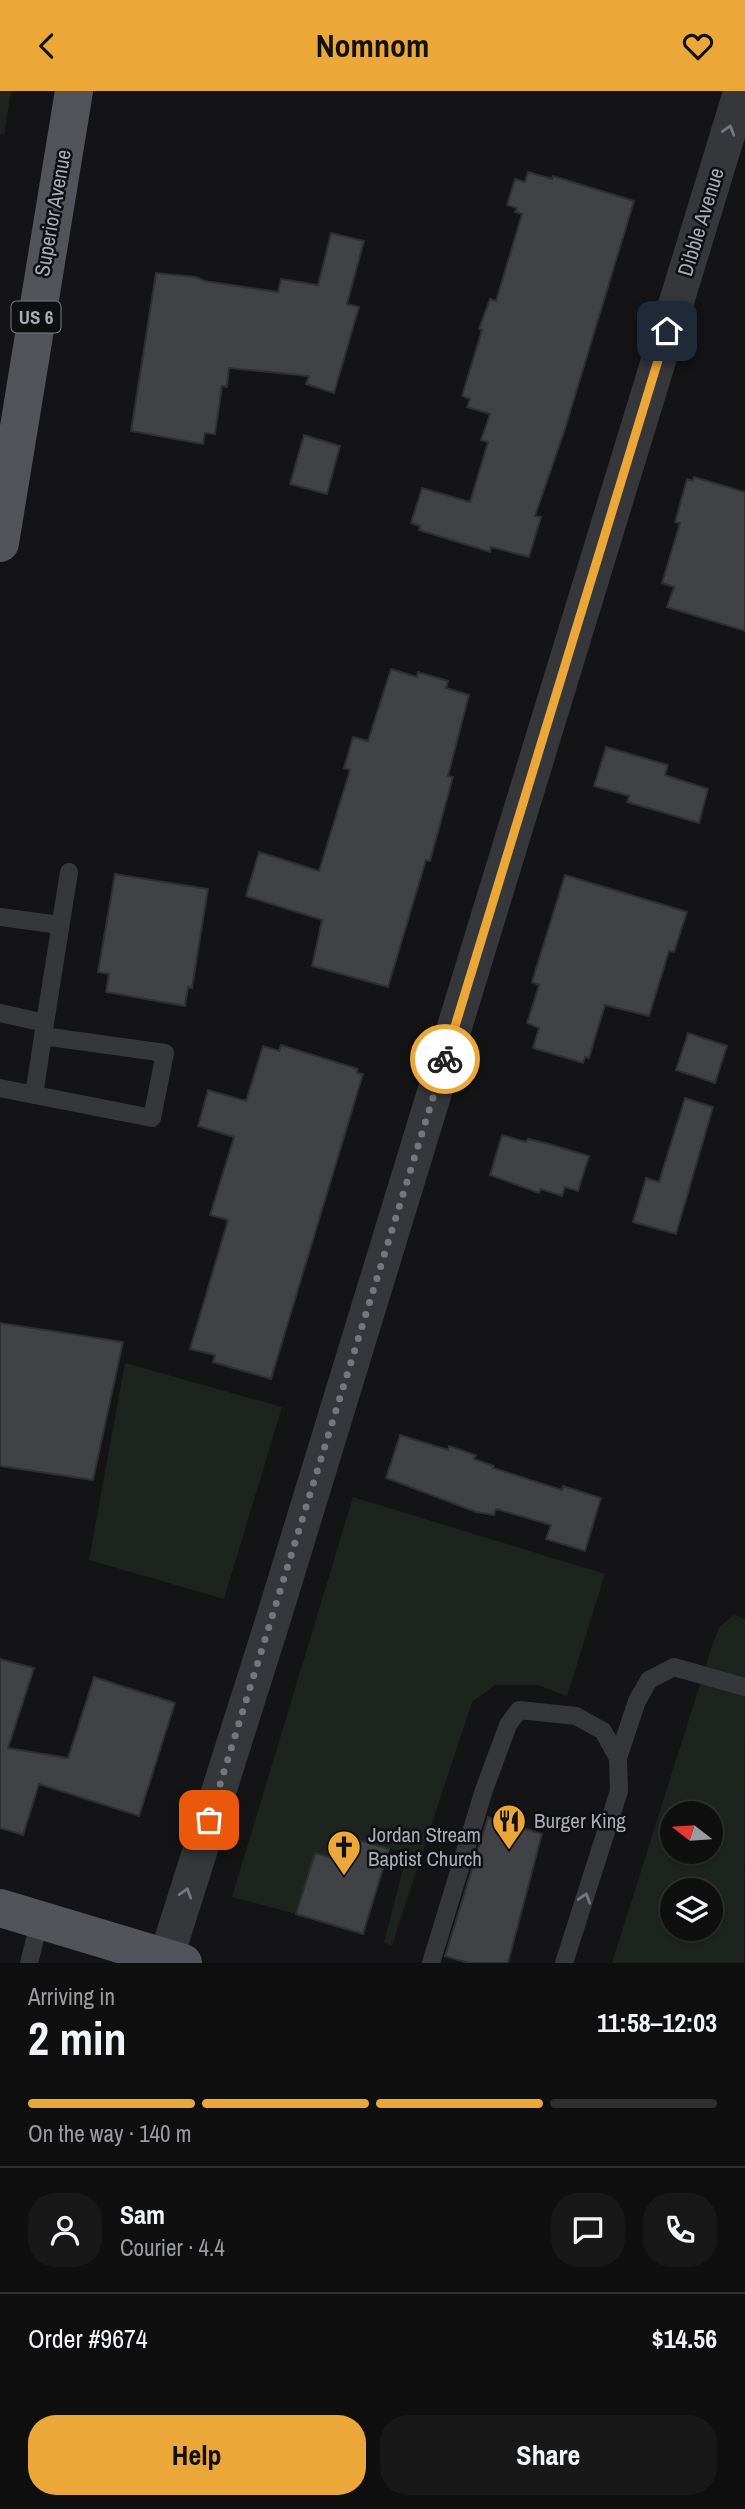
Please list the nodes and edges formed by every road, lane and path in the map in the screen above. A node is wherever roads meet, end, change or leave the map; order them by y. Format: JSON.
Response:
{"nodes":[{"id":1,"x":74,"y":91,"type":"edge"},
{"id":2,"x":741,"y":91,"type":"edge"},
{"id":3,"x":5,"y":472,"type":"edge"},
{"id":4,"x":0,"y":543,"type":"edge"},
{"id":5,"x":69,"y":872,"type":"dead end"},
{"id":6,"x":0,"y":917,"type":"edge"},
{"id":7,"x":60,"y":925,"type":"junction"},
{"id":8,"x":0,"y":1013,"type":"edge"},
{"id":9,"x":44,"y":1029,"type":"junction"},
{"id":10,"x":0,"y":1088,"type":"edge"},
{"id":11,"x":34,"y":1095,"type":"junction"},
{"id":12,"x":745,"y":1687,"type":"edge"},
{"id":13,"x":618,"y":1758,"type":"junction"},
{"id":14,"x":0,"y":1908,"type":"edge"},
{"id":15,"x":40,"y":1920,"type":"junction"},
{"id":16,"x":175,"y":1961,"type":"edge"},
{"id":17,"x":29,"y":1963,"type":"edge"},
{"id":18,"x":431,"y":1963,"type":"edge"},
{"id":19,"x":565,"y":1963,"type":"edge"}],
"edges":[{"from":1,"to":3,"type":"main road","name":"Superior Avenue","number":"US 6"},
{"from":16,"to":2,"type":"street","name":"Dibble Avenue","one_way":true},
{"from":3,"to":4,"type":"main road","name":"Superior Avenue","number":"US 6"},
{"from":5,"to":7,"type":"lane"},
{"from":6,"to":7,"type":"lane"},
{"from":7,"to":9,"type":"lane"},
{"from":8,"to":9,"type":"lane"},
{"from":9,"to":11,"type":"lane"},
{"from":9,"to":11,"type":"lane"},
{"from":10,"to":11,"type":"lane"},
{"from":12,"to":13,"type":"lane"},
{"from":13,"to":18,"type":"lane"},
{"from":19,"to":13,"type":"lane","one_way":true},
{"from":14,"to":15,"type":"main road"},
{"from":15,"to":16,"type":"main road"},
{"from":15,"to":17,"type":"lane"}]}
